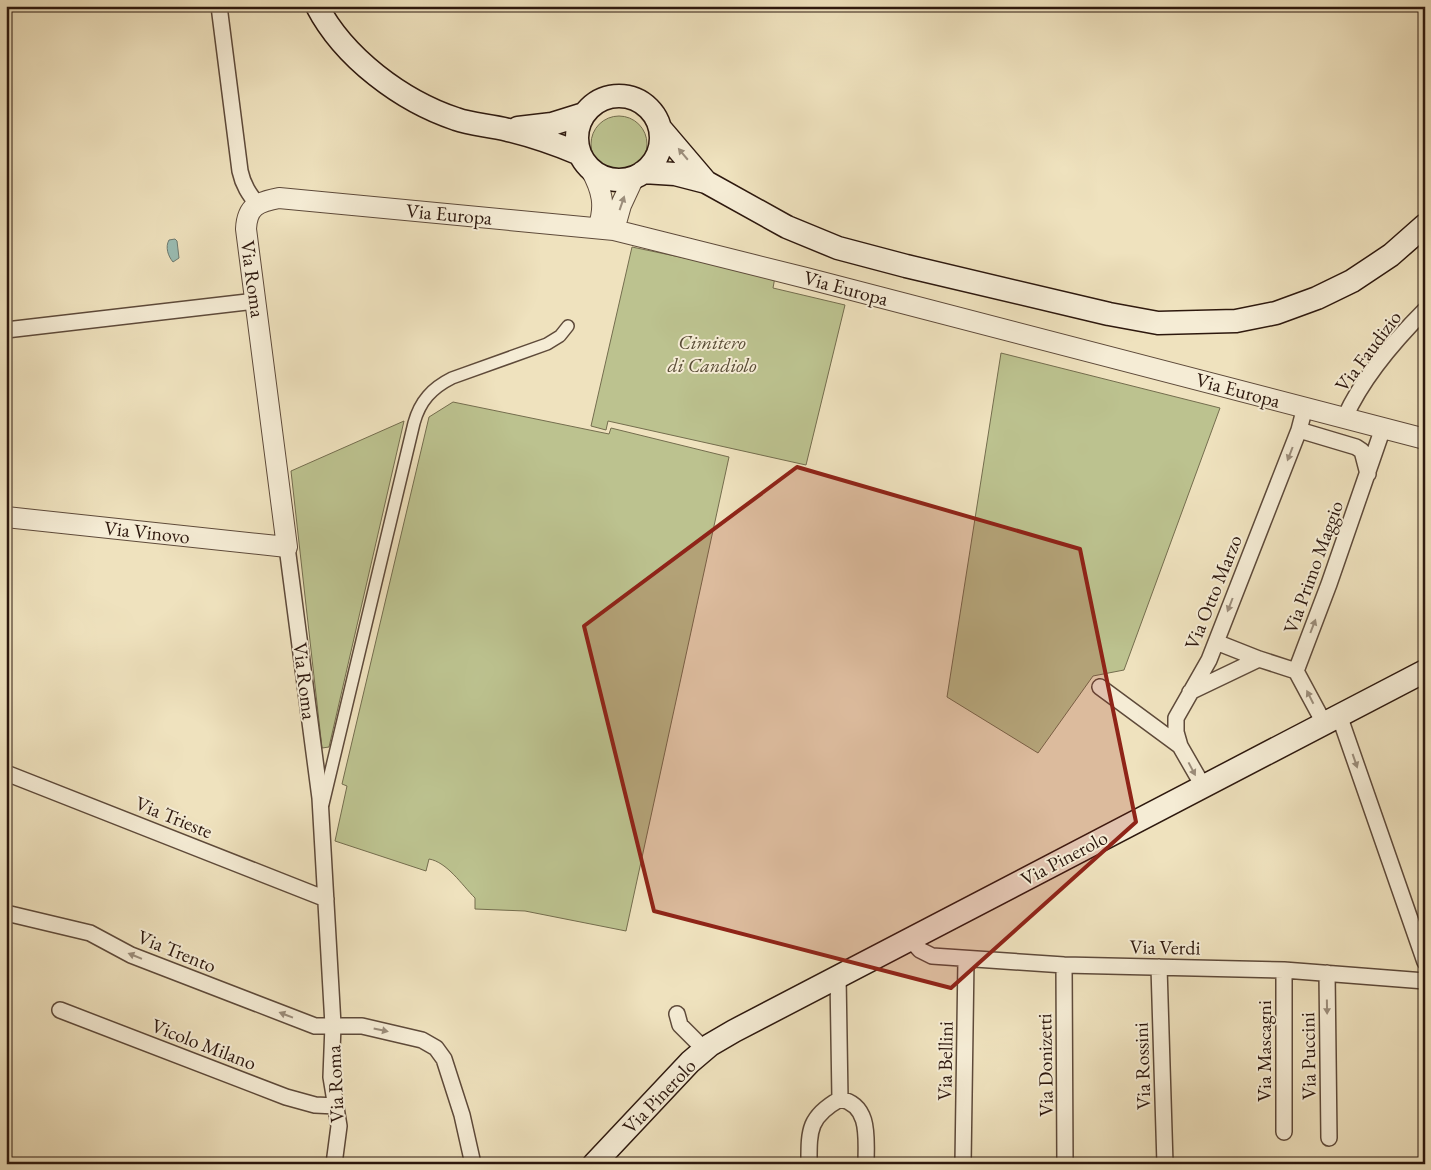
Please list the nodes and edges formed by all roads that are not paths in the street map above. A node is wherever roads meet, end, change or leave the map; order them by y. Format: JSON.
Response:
{"nodes":[{"id":1,"x":219,"y":6,"type":"edge"},
{"id":2,"x":317,"y":6,"type":"edge"},
{"id":3,"x":584,"y":114,"type":"junction"},
{"id":4,"x":660,"y":128,"type":"junction"},
{"id":5,"x":507,"y":129,"type":"junction"},
{"id":6,"x":586,"y":162,"type":"junction"},
{"id":7,"x":638,"y":174,"type":"junction"},
{"id":8,"x":706,"y":182,"type":"junction"},
{"id":9,"x":258,"y":204,"type":"junction"},
{"id":10,"x":1425,"y":225,"type":"edge"},
{"id":11,"x":606,"y":229,"type":"junction"},
{"id":12,"x":256,"y":301,"type":"junction"},
{"id":13,"x":1425,"y":310,"type":"edge"},
{"id":14,"x":568,"y":326,"type":"dead end"},
{"id":15,"x":6,"y":330,"type":"edge"},
{"id":16,"x":1305,"y":408,"type":"junction"},
{"id":17,"x":1346,"y":418,"type":"junction"},
{"id":18,"x":1383,"y":428,"type":"junction"},
{"id":19,"x":1299,"y":430,"type":"junction"},
{"id":20,"x":1425,"y":439,"type":"edge"},
{"id":21,"x":1368,"y":476,"type":"junction"},
{"id":22,"x":6,"y":517,"type":"edge"},
{"id":23,"x":287,"y":547,"type":"junction"},
{"id":24,"x":1216,"y":642,"type":"junction"},
{"id":25,"x":1259,"y":659,"type":"junction"},
{"id":26,"x":1296,"y":671,"type":"junction"},
{"id":27,"x":1425,"y":672,"type":"edge"},
{"id":28,"x":1100,"y":687,"type":"dead end"},
{"id":29,"x":1190,"y":692,"type":"junction"},
{"id":30,"x":1331,"y":719,"type":"junction"},
{"id":31,"x":1180,"y":746,"type":"junction"},
{"id":32,"x":6,"y":773,"type":"edge"},
{"id":33,"x":1203,"y":786,"type":"junction"},
{"id":34,"x":321,"y":813,"type":"junction"},
{"id":35,"x":326,"y":899,"type":"junction"},
{"id":36,"x":6,"y":914,"type":"edge"},
{"id":37,"x":910,"y":939,"type":"junction"},
{"id":38,"x":966,"y":959,"type":"junction"},
{"id":39,"x":1425,"y":962,"type":"edge"},
{"id":40,"x":1064,"y":965,"type":"junction"},
{"id":41,"x":1159,"y":967,"type":"junction"},
{"id":42,"x":1284,"y":970,"type":"junction"},
{"id":43,"x":1327,"y":973,"type":"junction"},
{"id":44,"x":838,"y":976,"type":"junction"},
{"id":45,"x":1425,"y":981,"type":"edge"},
{"id":46,"x":60,"y":1010,"type":"dead end"},
{"id":47,"x":677,"y":1014,"type":"dead end"},
{"id":48,"x":333,"y":1025,"type":"junction"},
{"id":49,"x":705,"y":1050,"type":"junction"},
{"id":50,"x":840,"y":1100,"type":"junction"},
{"id":51,"x":336,"y":1106,"type":"junction"},
{"id":52,"x":1284,"y":1132,"type":"dead end"},
{"id":53,"x":1329,"y":1138,"type":"dead end"},
{"id":54,"x":334,"y":1164,"type":"edge"},
{"id":55,"x":473,"y":1164,"type":"edge"},
{"id":56,"x":594,"y":1164,"type":"edge"},
{"id":57,"x":808,"y":1164,"type":"edge"},
{"id":58,"x":866,"y":1164,"type":"edge"},
{"id":59,"x":963,"y":1164,"type":"edge"},
{"id":60,"x":1066,"y":1164,"type":"edge"},
{"id":61,"x":1165,"y":1164,"type":"edge"}],
"edges":[{"from":1,"to":9,"type":"street"},
{"from":2,"to":5,"type":"main road"},
{"from":3,"to":4,"type":"main road"},
{"from":3,"to":5,"type":"main road"},
{"from":3,"to":6,"type":"main road"},
{"from":4,"to":7,"type":"main road"},
{"from":8,"to":4,"type":"main road","one_way":true},
{"from":5,"to":6,"type":"main road"},
{"from":6,"to":7,"type":"main road"},
{"from":6,"to":11,"type":"street"},
{"from":7,"to":8,"type":"main road"},
{"from":11,"to":7,"type":"street","one_way":true},
{"from":8,"to":10,"type":"main road"},
{"from":9,"to":11,"type":"street","name":"Via Europa"},
{"from":9,"to":12,"type":"street","name":"Via Roma"},
{"from":11,"to":16,"type":"street","name":"Via Europa"},
{"from":12,"to":15,"type":"street"},
{"from":12,"to":23,"type":"street","name":"Via Roma"},
{"from":13,"to":17,"type":"street","name":"Via Faudizio"},
{"from":14,"to":34,"type":"street"},
{"from":16,"to":17,"type":"street","name":"Via Europa"},
{"from":16,"to":19,"type":"street","name":"Via Otto Marzo"},
{"from":17,"to":18,"type":"street","name":"Via Europa"},
{"from":18,"to":20,"type":"street","name":"Via Europa"},
{"from":18,"to":21,"type":"street","name":"Via Primo Maggio"},
{"from":19,"to":21,"type":"street"},
{"from":19,"to":24,"type":"street","name":"Via Otto Marzo","one_way":true},
{"from":26,"to":21,"type":"street","name":"Via Primo Maggio","one_way":true},
{"from":22,"to":23,"type":"street","name":"Via Vinovo"},
{"from":23,"to":34,"type":"street","name":"Via Roma"},
{"from":24,"to":25,"type":"street"},
{"from":24,"to":29,"type":"street","name":"Via Otto Marzo"},
{"from":25,"to":26,"type":"street"},
{"from":25,"to":29,"type":"street"},
{"from":30,"to":26,"type":"street","one_way":true},
{"from":27,"to":30,"type":"main road","name":"Via Pinerolo"},
{"from":28,"to":31,"type":"street"},
{"from":29,"to":31,"type":"street","name":"Via Otto Marzo"},
{"from":30,"to":33,"type":"main road","name":"Via Pinerolo"},
{"from":30,"to":39,"type":"street","one_way":true},
{"from":31,"to":33,"type":"street","name":"Via Otto Marzo","one_way":true},
{"from":32,"to":35,"type":"street","name":"Via Trieste"},
{"from":33,"to":37,"type":"main road","name":"Via Pinerolo"},
{"from":34,"to":35,"type":"street","name":"Via Roma"},
{"from":35,"to":48,"type":"street","name":"Via Roma"},
{"from":48,"to":36,"type":"street","name":"Via Trento","one_way":true},
{"from":37,"to":38,"type":"street","name":"Via Verdi"},
{"from":37,"to":44,"type":"main road","name":"Via Pinerolo"},
{"from":38,"to":40,"type":"street","name":"Via Verdi"},
{"from":38,"to":59,"type":"street","name":"Via Bellini"},
{"from":40,"to":41,"type":"street","name":"Via Verdi"},
{"from":40,"to":60,"type":"street","name":"Via Donizetti"},
{"from":41,"to":42,"type":"street","name":"Via Verdi"},
{"from":41,"to":61,"type":"street","name":"Via Rossini"},
{"from":42,"to":43,"type":"street","name":"Via Verdi"},
{"from":42,"to":52,"type":"street","name":"Via Mascagni"},
{"from":43,"to":45,"type":"street","name":"Via Verdi"},
{"from":43,"to":53,"type":"street","name":"Via Puccini","one_way":true},
{"from":44,"to":49,"type":"main road","name":"Via Pinerolo"},
{"from":44,"to":50,"type":"street"},
{"from":46,"to":51,"type":"street","name":"Vicolo Milano"},
{"from":47,"to":49,"type":"street","name":"Via Pinerolo"},
{"from":48,"to":51,"type":"street","name":"Via Roma"},
{"from":48,"to":55,"type":"street","name":"Via Trento","one_way":true},
{"from":49,"to":56,"type":"main road","name":"Via Pinerolo"},
{"from":50,"to":57,"type":"street"},
{"from":50,"to":58,"type":"street"},
{"from":51,"to":54,"type":"street","name":"Via Roma"}]}
